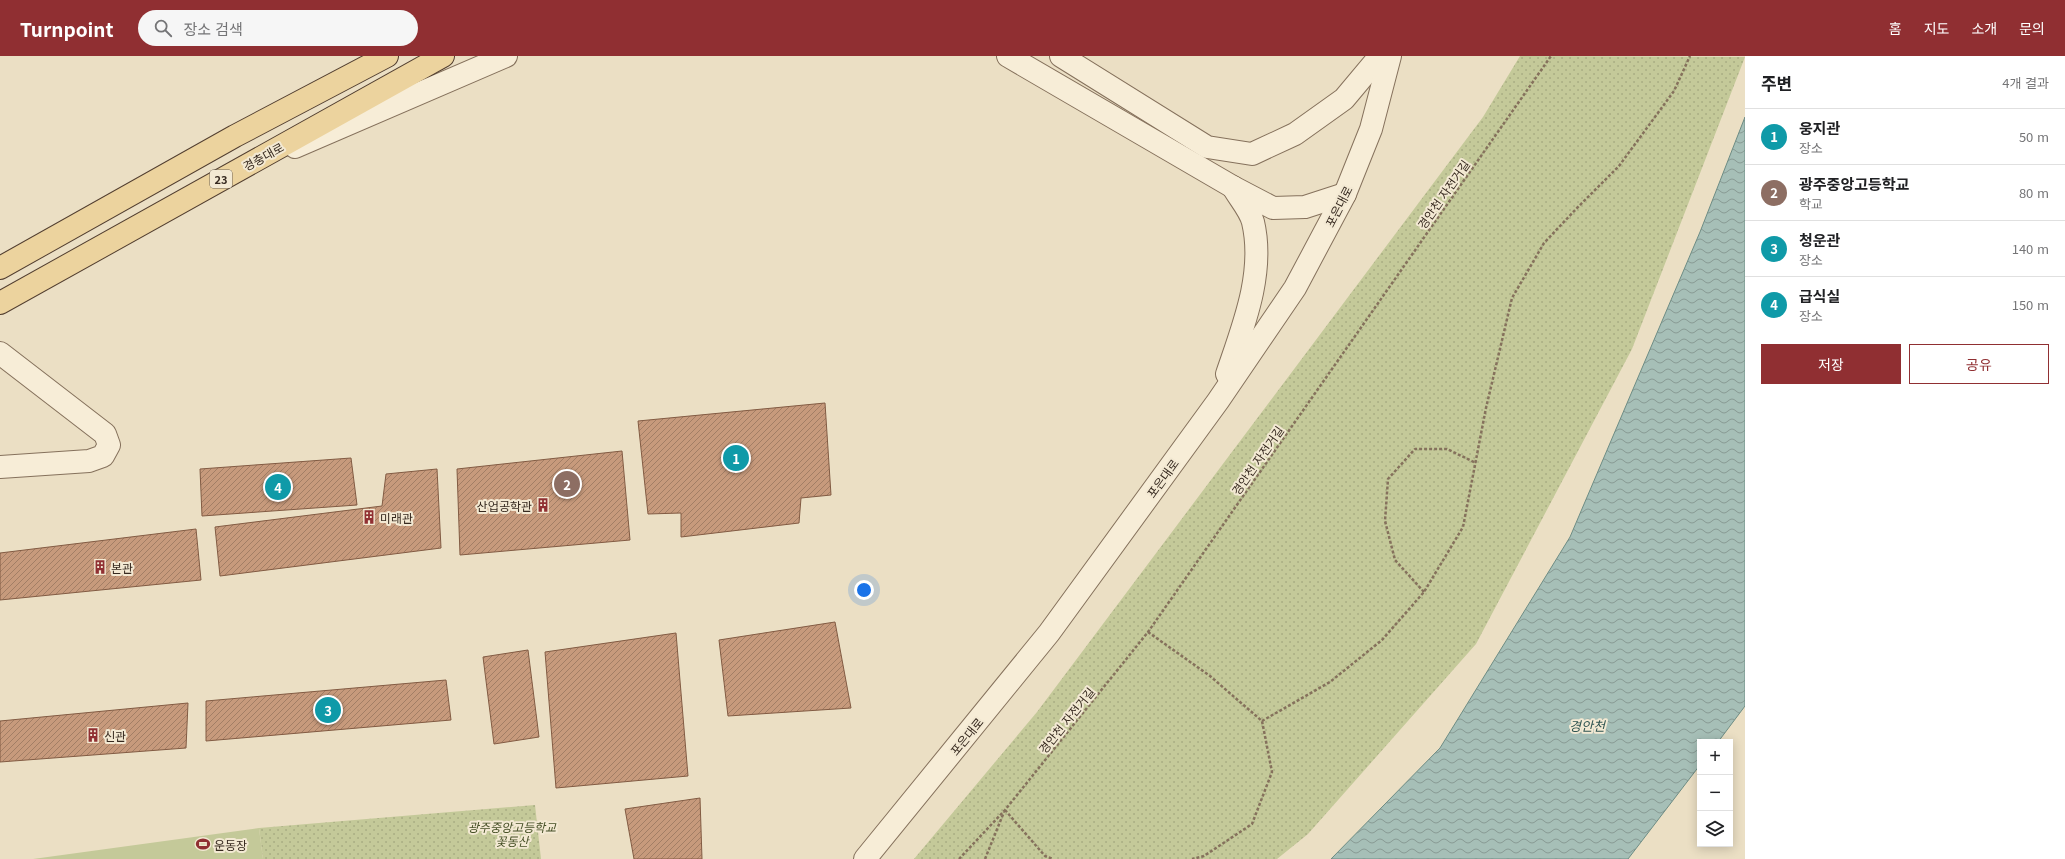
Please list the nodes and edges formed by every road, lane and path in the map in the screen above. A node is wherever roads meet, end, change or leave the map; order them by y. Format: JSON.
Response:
{"nodes":[{"id":1,"x":387,"y":56,"type":"edge"},
{"id":2,"x":443,"y":56,"type":"edge"},
{"id":3,"x":506,"y":56,"type":"edge"},
{"id":4,"x":1008,"y":56,"type":"edge"},
{"id":5,"x":1061,"y":56,"type":"edge"},
{"id":6,"x":1380,"y":56,"type":"edge"},
{"id":7,"x":1390,"y":56,"type":"edge"},
{"id":8,"x":1551,"y":56,"type":"edge"},
{"id":9,"x":1690,"y":56,"type":"edge"},
{"id":10,"x":219,"y":181,"type":"junction"},
{"id":11,"x":1233,"y":187,"type":"junction"},
{"id":12,"x":1345,"y":194,"type":"junction"},
{"id":13,"x":0,"y":268,"type":"edge"},
{"id":14,"x":0,"y":303,"type":"edge"},
{"id":15,"x":0,"y":353,"type":"edge"},
{"id":16,"x":1218,"y":401,"type":"junction"},
{"id":17,"x":1476,"y":462,"type":"junction"},
{"id":18,"x":0,"y":467,"type":"edge"},
{"id":19,"x":1424,"y":592,"type":"junction"},
{"id":20,"x":1148,"y":632,"type":"junction"},
{"id":21,"x":1262,"y":721,"type":"junction"},
{"id":22,"x":1005,"y":810,"type":"junction"},
{"id":23,"x":865,"y":859,"type":"edge"},
{"id":24,"x":959,"y":859,"type":"edge"},
{"id":25,"x":984,"y":859,"type":"edge"},
{"id":26,"x":1053,"y":859,"type":"edge"},
{"id":27,"x":1192,"y":859,"type":"edge"}],
"edges":[{"from":1,"to":13,"type":"main road","number":"23"},
{"from":2,"to":10,"type":"main road","name":"경충대로","number":"23"},
{"from":3,"to":10,"type":"street"},
{"from":4,"to":11,"type":"street"},
{"from":5,"to":6,"type":"street"},
{"from":7,"to":12,"type":"street","name":"포은대로"},
{"from":8,"to":20,"type":"path","name":"경안천 자전거길"},
{"from":9,"to":17,"type":"path"},
{"from":10,"to":14,"type":"main road","name":"경충대로","number":"23"},
{"from":11,"to":12,"type":"street"},
{"from":11,"to":16,"type":"street"},
{"from":12,"to":16,"type":"street","name":"포은대로"},
{"from":15,"to":18,"type":"street"},
{"from":16,"to":23,"type":"street","name":"포은대로"},
{"from":17,"to":19,"type":"path"},
{"from":17,"to":19,"type":"path"},
{"from":19,"to":21,"type":"path"},
{"from":20,"to":21,"type":"path"},
{"from":20,"to":22,"type":"path","name":"경안천 자전거길"},
{"from":21,"to":27,"type":"path"},
{"from":22,"to":24,"type":"path","name":"경안천 자전거길"},
{"from":22,"to":25,"type":"path"},
{"from":22,"to":26,"type":"path"}]}
